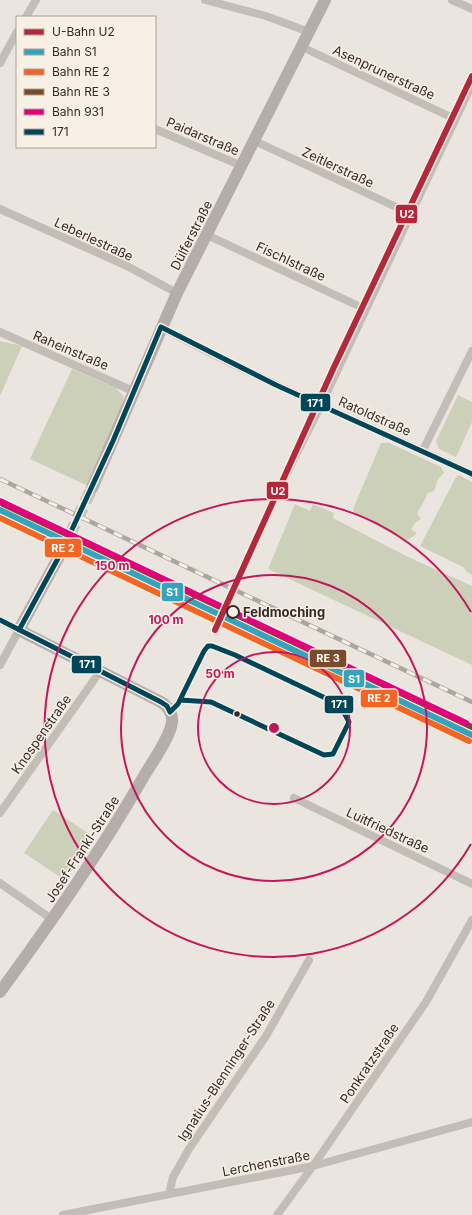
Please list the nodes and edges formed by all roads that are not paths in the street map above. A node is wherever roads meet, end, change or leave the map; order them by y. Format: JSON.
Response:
{"nodes":[{"id":1,"x":36,"y":0,"type":"edge"},
{"id":2,"x":205,"y":0,"type":"edge"},
{"id":3,"x":325,"y":0,"type":"edge"},
{"id":4,"x":452,"y":0,"type":"edge"},
{"id":5,"x":472,"y":9,"type":"edge"},
{"id":6,"x":27,"y":16,"type":"edge"},
{"id":7,"x":309,"y":32,"type":"junction"},
{"id":8,"x":16,"y":34,"type":"edge"},
{"id":9,"x":9,"y":46,"type":"junction"},
{"id":10,"x":302,"y":47,"type":"junction"},
{"id":11,"x":16,"y":50,"type":"edge"},
{"id":12,"x":0,"y":62,"type":"edge"},
{"id":13,"x":472,"y":84,"type":"edge"},
{"id":14,"x":455,"y":119,"type":"junction"},
{"id":15,"x":156,"y":129,"type":"edge"},
{"id":16,"x":255,"y":141,"type":"junction"},
{"id":17,"x":242,"y":166,"type":"junction"},
{"id":18,"x":0,"y":209,"type":"edge"},
{"id":19,"x":411,"y":214,"type":"junction"},
{"id":20,"x":207,"y":235,"type":"junction"},
{"id":21,"x":177,"y":293,"type":"junction"},
{"id":22,"x":365,"y":309,"type":"junction"},
{"id":23,"x":161,"y":327,"type":"junction"},
{"id":24,"x":0,"y":332,"type":"edge"},
{"id":25,"x":472,"y":351,"type":"edge"},
{"id":26,"x":133,"y":391,"type":"junction"},
{"id":27,"x":321,"y":405,"type":"junction"},
{"id":28,"x":422,"y":450,"type":"junction"},
{"id":29,"x":472,"y":474,"type":"edge"},
{"id":30,"x":280,"y":487,"type":"dead end"},
{"id":31,"x":92,"y":488,"type":"tunnel mouth"},
{"id":32,"x":62,"y":551,"type":"tunnel mouth"},
{"id":33,"x":0,"y":620,"type":"edge"},
{"id":34,"x":19,"y":630,"type":"junction"},
{"id":35,"x":0,"y":664,"type":"edge"},
{"id":36,"x":101,"y":670,"type":"junction"},
{"id":37,"x":294,"y":798,"type":"dead end"},
{"id":38,"x":0,"y":812,"type":"edge"},
{"id":39,"x":0,"y":883,"type":"edge"},
{"id":40,"x":472,"y":884,"type":"edge"},
{"id":41,"x":53,"y":920,"type":"junction"},
{"id":42,"x":472,"y":920,"type":"edge"},
{"id":43,"x":309,"y":960,"type":"dead end"},
{"id":44,"x":0,"y":992,"type":"edge"},
{"id":45,"x":472,"y":1122,"type":"edge"},
{"id":46,"x":313,"y":1166,"type":"junction"},
{"id":47,"x":169,"y":1194,"type":"junction"},
{"id":48,"x":63,"y":1215,"type":"edge"},
{"id":49,"x":277,"y":1215,"type":"edge"}],
"edges":[{"from":1,"to":6,"type":"street"},
{"from":2,"to":7,"type":"street"},
{"from":3,"to":7,"type":"main road","name":"Dülferstraße"},
{"from":4,"to":5,"type":"street"},
{"from":7,"to":10,"type":"main road","name":"Dülferstraße"},
{"from":8,"to":9,"type":"street"},
{"from":9,"to":11,"type":"street"},
{"from":9,"to":12,"type":"street"},
{"from":10,"to":14,"type":"street","name":"Asenprunerstraße"},
{"from":10,"to":16,"type":"main road","name":"Dülferstraße"},
{"from":13,"to":14,"type":"street"},
{"from":14,"to":19,"type":"street"},
{"from":15,"to":17,"type":"street","name":"Paidarstraße"},
{"from":16,"to":17,"type":"main road","name":"Dülferstraße"},
{"from":16,"to":19,"type":"street","name":"Zeitlerstraße"},
{"from":17,"to":20,"type":"main road","name":"Dülferstraße"},
{"from":18,"to":21,"type":"street","name":"Leberlestraße"},
{"from":19,"to":22,"type":"street"},
{"from":20,"to":21,"type":"main road","name":"Dülferstraße"},
{"from":20,"to":22,"type":"street","name":"Fischlstraße"},
{"from":21,"to":23,"type":"main road","name":"Dülferstraße"},
{"from":22,"to":27,"type":"street"},
{"from":23,"to":26,"type":"main road","name":"Dülferstraße"},
{"from":23,"to":27,"type":"street","name":"Ratoldstraße"},
{"from":24,"to":26,"type":"street","name":"Raheinstraße"},
{"from":25,"to":28,"type":"street"},
{"from":26,"to":31,"type":"main road","name":"Dülferstraße"},
{"from":27,"to":28,"type":"street","name":"Ratoldstraße"},
{"from":27,"to":30,"type":"street"},
{"from":28,"to":29,"type":"street","name":"Ratoldstraße"},
{"from":32,"to":34,"type":"main road"},
{"from":33,"to":34,"type":"street"},
{"from":34,"to":35,"type":"street"},
{"from":34,"to":36,"type":"main road"},
{"from":36,"to":38,"type":"street","name":"Knospenstraße"},
{"from":36,"to":41,"type":"main road","name":"Josef-Frankl-Straße"},
{"from":37,"to":40,"type":"street","name":"Luitfriedstraße"},
{"from":39,"to":41,"type":"street"},
{"from":41,"to":44,"type":"main road","name":"Josef-Frankl-Straße"},
{"from":42,"to":46,"type":"street","name":"Ponkratzstraße"},
{"from":43,"to":47,"type":"street","name":"Ignatius-Blenninger-Straße"},
{"from":45,"to":46,"type":"street","name":"Lerchenstraße"},
{"from":46,"to":47,"type":"street","name":"Lerchenstraße"},
{"from":46,"to":49,"type":"street","name":"Ponkratzstraße"},
{"from":47,"to":48,"type":"street","name":"Lerchenstraße"}]}
